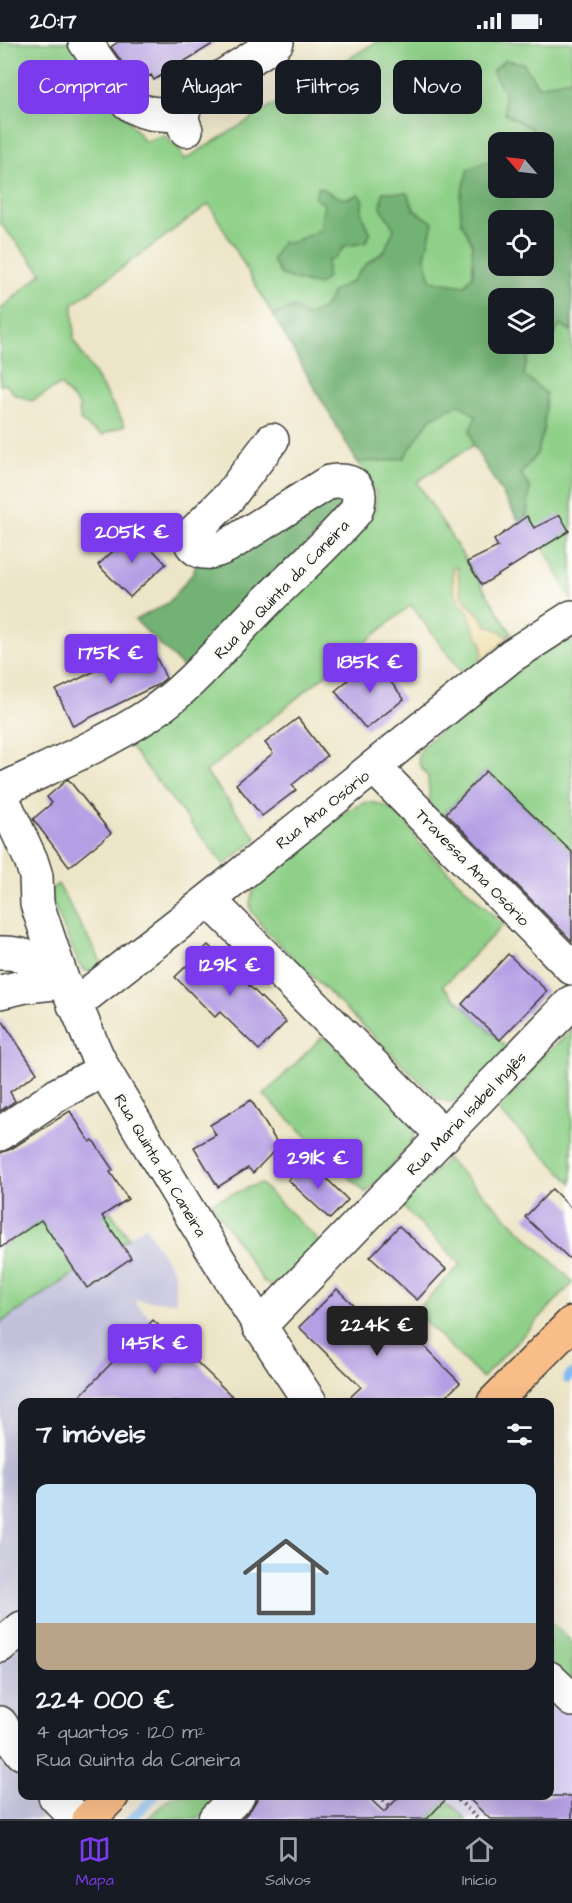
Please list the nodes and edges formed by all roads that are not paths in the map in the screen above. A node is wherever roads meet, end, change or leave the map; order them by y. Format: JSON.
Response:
{"nodes":[{"id":1,"x":85,"y":42,"type":"edge"},
{"id":2,"x":277,"y":42,"type":"edge"},
{"id":3,"x":272,"y":440,"type":"dead end"},
{"id":4,"x":572,"y":617,"type":"edge"},
{"id":5,"x":374,"y":767,"type":"junction"},
{"id":6,"x":0,"y":792,"type":"edge"},
{"id":7,"x":209,"y":900,"type":"junction"},
{"id":8,"x":0,"y":953,"type":"edge"},
{"id":9,"x":572,"y":968,"type":"edge"},
{"id":10,"x":0,"y":992,"type":"edge"},
{"id":11,"x":69,"y":994,"type":"junction"},
{"id":12,"x":572,"y":1002,"type":"edge"},
{"id":13,"x":104,"y":1070,"type":"junction"},
{"id":14,"x":0,"y":1134,"type":"edge"},
{"id":15,"x":444,"y":1136,"type":"junction"},
{"id":16,"x":572,"y":1323,"type":"edge"},
{"id":17,"x":259,"y":1327,"type":"junction"},
{"id":18,"x":307,"y":1398,"type":"edge"},
{"id":19,"x":498,"y":1398,"type":"edge"},
{"id":20,"x":18,"y":1631,"type":"edge"},
{"id":21,"x":0,"y":1646,"type":"edge"},
{"id":22,"x":554,"y":1683,"type":"edge"},
{"id":23,"x":572,"y":1700,"type":"edge"},
{"id":24,"x":0,"y":1723,"type":"edge"},
{"id":25,"x":18,"y":1748,"type":"edge"},
{"id":26,"x":18,"y":1756,"type":"edge"},
{"id":27,"x":0,"y":1768,"type":"edge"},
{"id":28,"x":59,"y":1800,"type":"edge"},
{"id":29,"x":108,"y":1800,"type":"edge"},
{"id":30,"x":234,"y":1800,"type":"edge"},
{"id":31,"x":77,"y":1819,"type":"edge"},
{"id":32,"x":89,"y":1819,"type":"edge"},
{"id":33,"x":215,"y":1819,"type":"edge"}],
"edges":[{"from":1,"to":2,"type":"street"},
{"from":3,"to":6,"type":"street","name":"Rua da Quinta da Caneira"},
{"from":4,"to":5,"type":"street","name":"Rua Ana Osório"},
{"from":5,"to":7,"type":"street","name":"Rua Ana Osório"},
{"from":5,"to":9,"type":"street","name":"Travessa Ana Osório"},
{"from":6,"to":11,"type":"street","name":"Rua da Quinta da Caneira"},
{"from":7,"to":11,"type":"street","name":"Rua Ana Osório"},
{"from":7,"to":15,"type":"street"},
{"from":8,"to":11,"type":"street","name":"Rua Quinta da Caneira"},
{"from":10,"to":11,"type":"street"},
{"from":11,"to":13,"type":"street","name":"Rua Quinta da Caneira"},
{"from":12,"to":15,"type":"street","name":"Rua Maria Isabel Inglês"},
{"from":13,"to":14,"type":"street"},
{"from":13,"to":17,"type":"street","name":"Rua Quinta da Caneira"},
{"from":15,"to":17,"type":"street","name":"Rua Maria Isabel Inglês"},
{"from":16,"to":19,"type":"main road"},
{"from":17,"to":18,"type":"street","name":"Rua Quinta da Caneira"},
{"from":20,"to":21,"type":"street"},
{"from":22,"to":23,"type":"street"},
{"from":24,"to":25,"type":"street"},
{"from":26,"to":27,"type":"street"},
{"from":28,"to":31,"type":"street"},
{"from":29,"to":32,"type":"main road"},
{"from":30,"to":33,"type":"street"}]}
